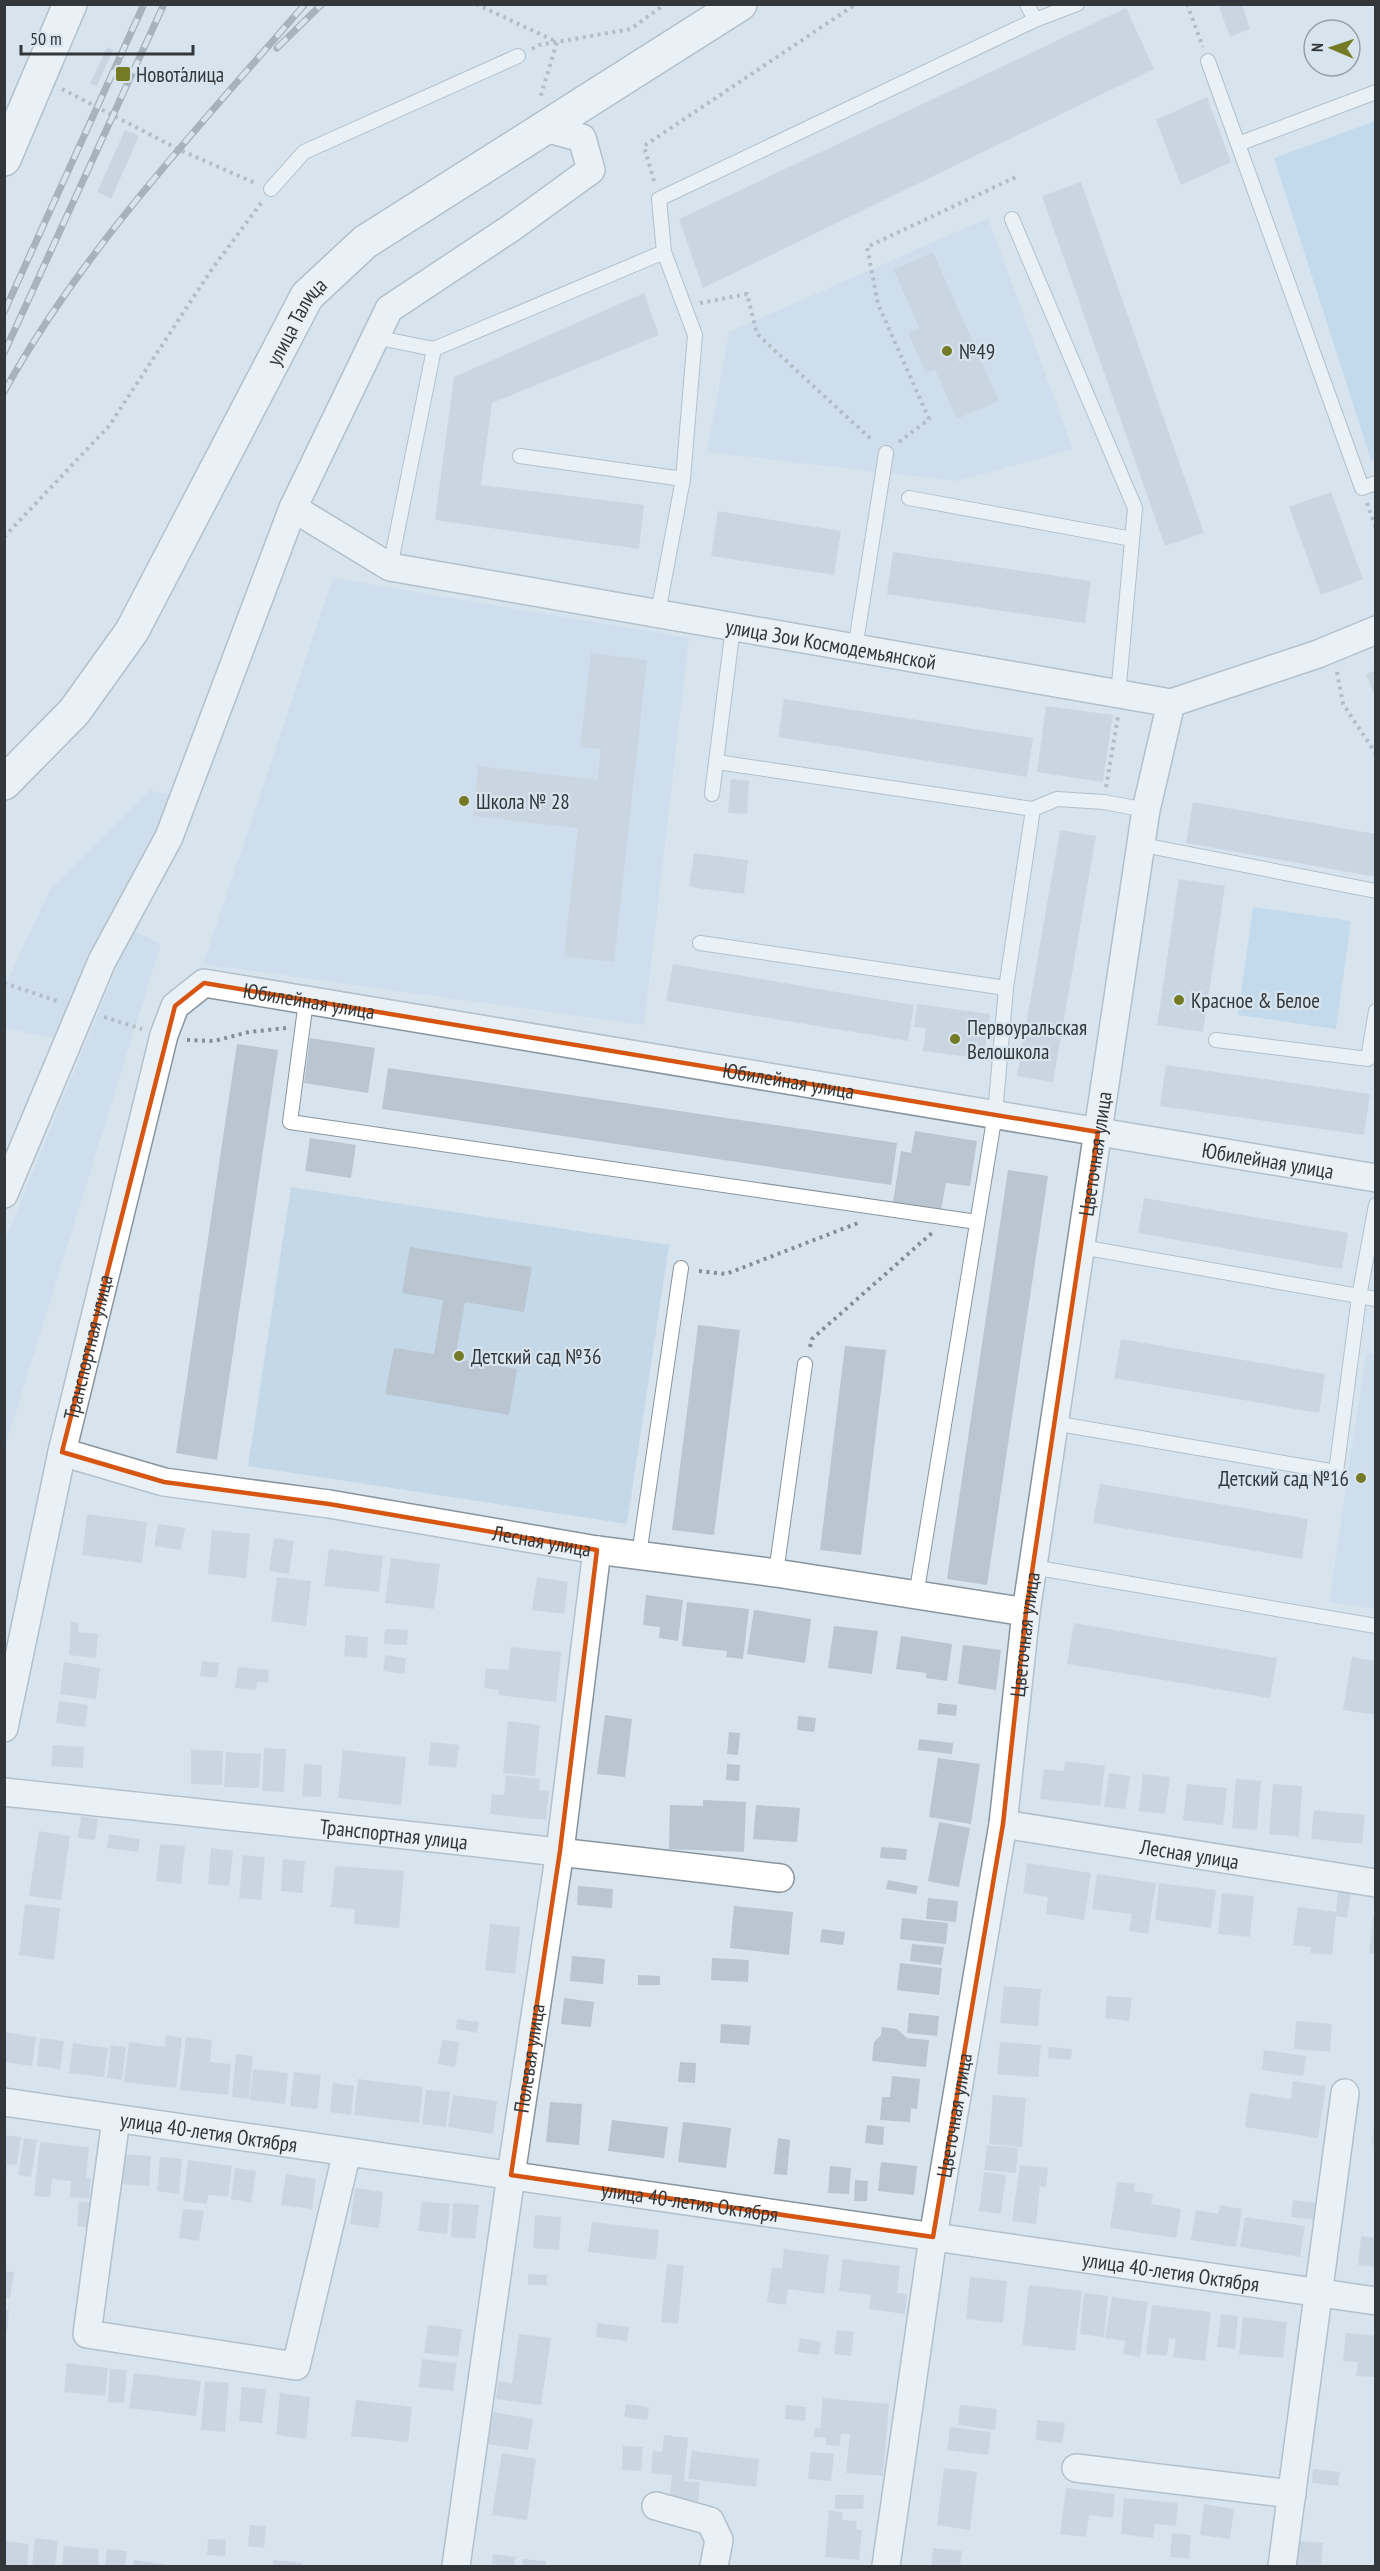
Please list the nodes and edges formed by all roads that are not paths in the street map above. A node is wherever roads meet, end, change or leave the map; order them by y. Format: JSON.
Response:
{"nodes":[{"id":1,"x":70,"y":4,"type":"edge"},
{"id":2,"x":740,"y":4,"type":"edge"},
{"id":3,"x":1028,"y":4,"type":"edge"},
{"id":4,"x":1077,"y":4,"type":"edge"},
{"id":5,"x":1035,"y":20,"type":"junction"},
{"id":6,"x":518,"y":56,"type":"road end"},
{"id":7,"x":1208,"y":61,"type":"road end"},
{"id":8,"x":1376,"y":92,"type":"edge"},
{"id":9,"x":536,"y":133,"type":"junction"},
{"id":10,"x":1238,"y":144,"type":"junction"},
{"id":11,"x":4,"y":159,"type":"edge"},
{"id":12,"x":271,"y":189,"type":"road end"},
{"id":13,"x":1012,"y":219,"type":"dead end"},
{"id":14,"x":664,"y":252,"type":"junction"},
{"id":15,"x":374,"y":337,"type":"junction"},
{"id":16,"x":434,"y":349,"type":"junction"},
{"id":17,"x":886,"y":453,"type":"road end"},
{"id":18,"x":520,"y":456,"type":"dead end"},
{"id":19,"x":683,"y":479,"type":"junction"},
{"id":20,"x":1376,"y":483,"type":"edge"},
{"id":21,"x":909,"y":498,"type":"dead end"},
{"id":22,"x":293,"y":508,"type":"junction"},
{"id":23,"x":1132,"y":539,"type":"junction"},
{"id":24,"x":390,"y":567,"type":"junction"},
{"id":25,"x":658,"y":613,"type":"junction"},
{"id":26,"x":733,"y":627,"type":"junction"},
{"id":27,"x":1376,"y":630,"type":"edge"},
{"id":28,"x":855,"y":649,"type":"junction"},
{"id":29,"x":1119,"y":701,"type":"junction"},
{"id":30,"x":1171,"y":703,"type":"junction"},
{"id":31,"x":717,"y":762,"type":"junction"},
{"id":32,"x":4,"y":783,"type":"edge"},
{"id":33,"x":712,"y":794,"type":"dead end"},
{"id":34,"x":1033,"y":809,"type":"junction"},
{"id":35,"x":1146,"y":810,"type":"junction"},
{"id":36,"x":1143,"y":846,"type":"junction"},
{"id":37,"x":1376,"y":891,"type":"edge"},
{"id":38,"x":700,"y":943,"type":"dead end"},
{"id":39,"x":204,"y":983,"type":"joint"},
{"id":40,"x":1006,"y":988,"type":"junction"},
{"id":41,"x":306,"y":1001,"type":"junction"},
{"id":42,"x":1376,"y":1011,"type":"edge"},
{"id":43,"x":1216,"y":1040,"type":"dead end"},
{"id":44,"x":994,"y":1114,"type":"junction"},
{"id":45,"x":1098,"y":1132,"type":"junction"},
{"id":46,"x":1376,"y":1178,"type":"edge"},
{"id":47,"x":4,"y":1194,"type":"edge"},
{"id":48,"x":1376,"y":1205,"type":"edge"},
{"id":49,"x":977,"y":1222,"type":"junction"},
{"id":50,"x":1081,"y":1247,"type":"junction"},
{"id":51,"x":681,"y":1268,"type":"road end"},
{"id":52,"x":1359,"y":1297,"type":"junction"},
{"id":53,"x":1376,"y":1299,"type":"edge"},
{"id":54,"x":805,"y":1364,"type":"road end"},
{"id":55,"x":1054,"y":1423,"type":"junction"},
{"id":56,"x":62,"y":1452,"type":"junction"},
{"id":57,"x":597,"y":1550,"type":"junction"},
{"id":58,"x":639,"y":1555,"type":"junction"},
{"id":59,"x":1032,"y":1568,"type":"junction"},
{"id":60,"x":776,"y":1573,"type":"junction"},
{"id":61,"x":916,"y":1596,"type":"junction"},
{"id":62,"x":1026,"y":1612,"type":"junction"},
{"id":63,"x":1376,"y":1626,"type":"edge"},
{"id":64,"x":4,"y":1728,"type":"edge"},
{"id":65,"x":4,"y":1792,"type":"edge"},
{"id":66,"x":1003,"y":1824,"type":"junction"},
{"id":67,"x":560,"y":1851,"type":"junction"},
{"id":68,"x":780,"y":1878,"type":"dead end"},
{"id":69,"x":1376,"y":1883,"type":"edge"},
{"id":70,"x":1345,"y":2093,"type":"dead end"},
{"id":71,"x":4,"y":2102,"type":"edge"},
{"id":72,"x":116,"y":2119,"type":"junction"},
{"id":73,"x":347,"y":2151,"type":"junction"},
{"id":74,"x":511,"y":2175,"type":"junction"},
{"id":75,"x":933,"y":2237,"type":"junction"},
{"id":76,"x":1319,"y":2293,"type":"junction"},
{"id":77,"x":1376,"y":2301,"type":"edge"},
{"id":78,"x":1076,"y":2468,"type":"dead end"},
{"id":79,"x":1292,"y":2494,"type":"junction"},
{"id":80,"x":656,"y":2505,"type":"dead end"},
{"id":81,"x":456,"y":2566,"type":"edge"},
{"id":82,"x":714,"y":2566,"type":"edge"},
{"id":83,"x":886,"y":2566,"type":"edge"},
{"id":84,"x":1281,"y":2566,"type":"edge"}],
"edges":[{"from":1,"to":11,"type":"main road"},
{"from":2,"to":9,"type":"main road","name":"улица Талица"},
{"from":3,"to":5,"type":"lane"},
{"from":4,"to":5,"type":"lane"},
{"from":5,"to":14,"type":"lane"},
{"from":6,"to":12,"type":"lane"},
{"from":7,"to":10,"type":"lane"},
{"from":8,"to":10,"type":"lane"},
{"from":9,"to":15,"type":"street"},
{"from":9,"to":32,"type":"main road","name":"улица Талица"},
{"from":10,"to":20,"type":"lane"},
{"from":13,"to":23,"type":"lane"},
{"from":14,"to":16,"type":"lane"},
{"from":14,"to":19,"type":"lane"},
{"from":15,"to":16,"type":"lane"},
{"from":15,"to":22,"type":"street"},
{"from":16,"to":24,"type":"lane"},
{"from":17,"to":28,"type":"lane"},
{"from":18,"to":19,"type":"lane"},
{"from":19,"to":25,"type":"lane"},
{"from":21,"to":23,"type":"lane"},
{"from":22,"to":24,"type":"street","name":"улица Зои Космодемьянской"},
{"from":22,"to":47,"type":"street"},
{"from":23,"to":29,"type":"lane"},
{"from":24,"to":25,"type":"street","name":"улица Зои Космодемьянской"},
{"from":25,"to":26,"type":"street","name":"улица Зои Космодемьянской"},
{"from":26,"to":28,"type":"street","name":"улица Зои Космодемьянской"},
{"from":26,"to":31,"type":"lane"},
{"from":27,"to":30,"type":"street","name":"улица Зои Космодемьянской"},
{"from":28,"to":29,"type":"street","name":"улица Зои Космодемьянской"},
{"from":29,"to":30,"type":"street","name":"улица Зои Космодемьянской"},
{"from":30,"to":35,"type":"street","name":"Цветочная улица"},
{"from":31,"to":33,"type":"lane"},
{"from":31,"to":34,"type":"lane"},
{"from":34,"to":35,"type":"lane"},
{"from":34,"to":40,"type":"lane"},
{"from":35,"to":36,"type":"street","name":"Цветочная улица"},
{"from":36,"to":37,"type":"lane"},
{"from":36,"to":45,"type":"street","name":"Цветочная улица"},
{"from":38,"to":40,"type":"lane"},
{"from":39,"to":41,"type":"street","name":"Юбилейная улица"},
{"from":39,"to":56,"type":"street","name":"Транспортная улица"},
{"from":40,"to":44,"type":"lane"},
{"from":41,"to":44,"type":"street","name":"Юбилейная улица"},
{"from":41,"to":49,"type":"lane"},
{"from":42,"to":43,"type":"lane"},
{"from":44,"to":45,"type":"street","name":"Юбилейная улица"},
{"from":44,"to":49,"type":"lane"},
{"from":45,"to":46,"type":"street","name":"Юбилейная улица"},
{"from":45,"to":50,"type":"street","name":"Цветочная улица"},
{"from":48,"to":52,"type":"lane"},
{"from":49,"to":61,"type":"lane"},
{"from":50,"to":52,"type":"lane"},
{"from":50,"to":55,"type":"street","name":"Цветочная улица"},
{"from":51,"to":58,"type":"lane"},
{"from":52,"to":53,"type":"lane"},
{"from":52,"to":55,"type":"lane"},
{"from":54,"to":60,"type":"lane"},
{"from":55,"to":59,"type":"street","name":"Цветочная улица"},
{"from":56,"to":57,"type":"street","name":"Лесная улица"},
{"from":56,"to":64,"type":"street","name":"Транспортная улица"},
{"from":57,"to":58,"type":"street","name":"Лесная улица"},
{"from":57,"to":67,"type":"street","name":"Полевая улица"},
{"from":58,"to":60,"type":"street","name":"Лесная улица"},
{"from":59,"to":62,"type":"street","name":"Цветочная улица"},
{"from":59,"to":63,"type":"lane"},
{"from":60,"to":61,"type":"street","name":"Лесная улица"},
{"from":61,"to":62,"type":"street","name":"Лесная улица"},
{"from":62,"to":66,"type":"street","name":"Цветочная улица"},
{"from":65,"to":67,"type":"street","name":"Транспортная улица"},
{"from":66,"to":69,"type":"street","name":"Лесная улица"},
{"from":66,"to":75,"type":"street","name":"Цветочная улица"},
{"from":67,"to":68,"type":"street","name":"Транспортная улица"},
{"from":67,"to":74,"type":"street","name":"Полевая улица"},
{"from":70,"to":76,"type":"street"},
{"from":71,"to":72,"type":"street","name":"улица 40-летия Октября"},
{"from":72,"to":73,"type":"street","name":"улица 40-летия Октября"},
{"from":72,"to":73,"type":"street"},
{"from":73,"to":74,"type":"street","name":"улица 40-летия Октября"},
{"from":74,"to":75,"type":"street","name":"улица 40-летия Октября"},
{"from":74,"to":81,"type":"street","name":"Полевая улица"},
{"from":75,"to":76,"type":"street","name":"улица 40-летия Октября"},
{"from":75,"to":83,"type":"street","name":"Цветочная улица"},
{"from":76,"to":77,"type":"street","name":"улица 40-летия Октября"},
{"from":76,"to":79,"type":"street"},
{"from":78,"to":79,"type":"street"},
{"from":79,"to":84,"type":"street"},
{"from":80,"to":82,"type":"street"}]}
